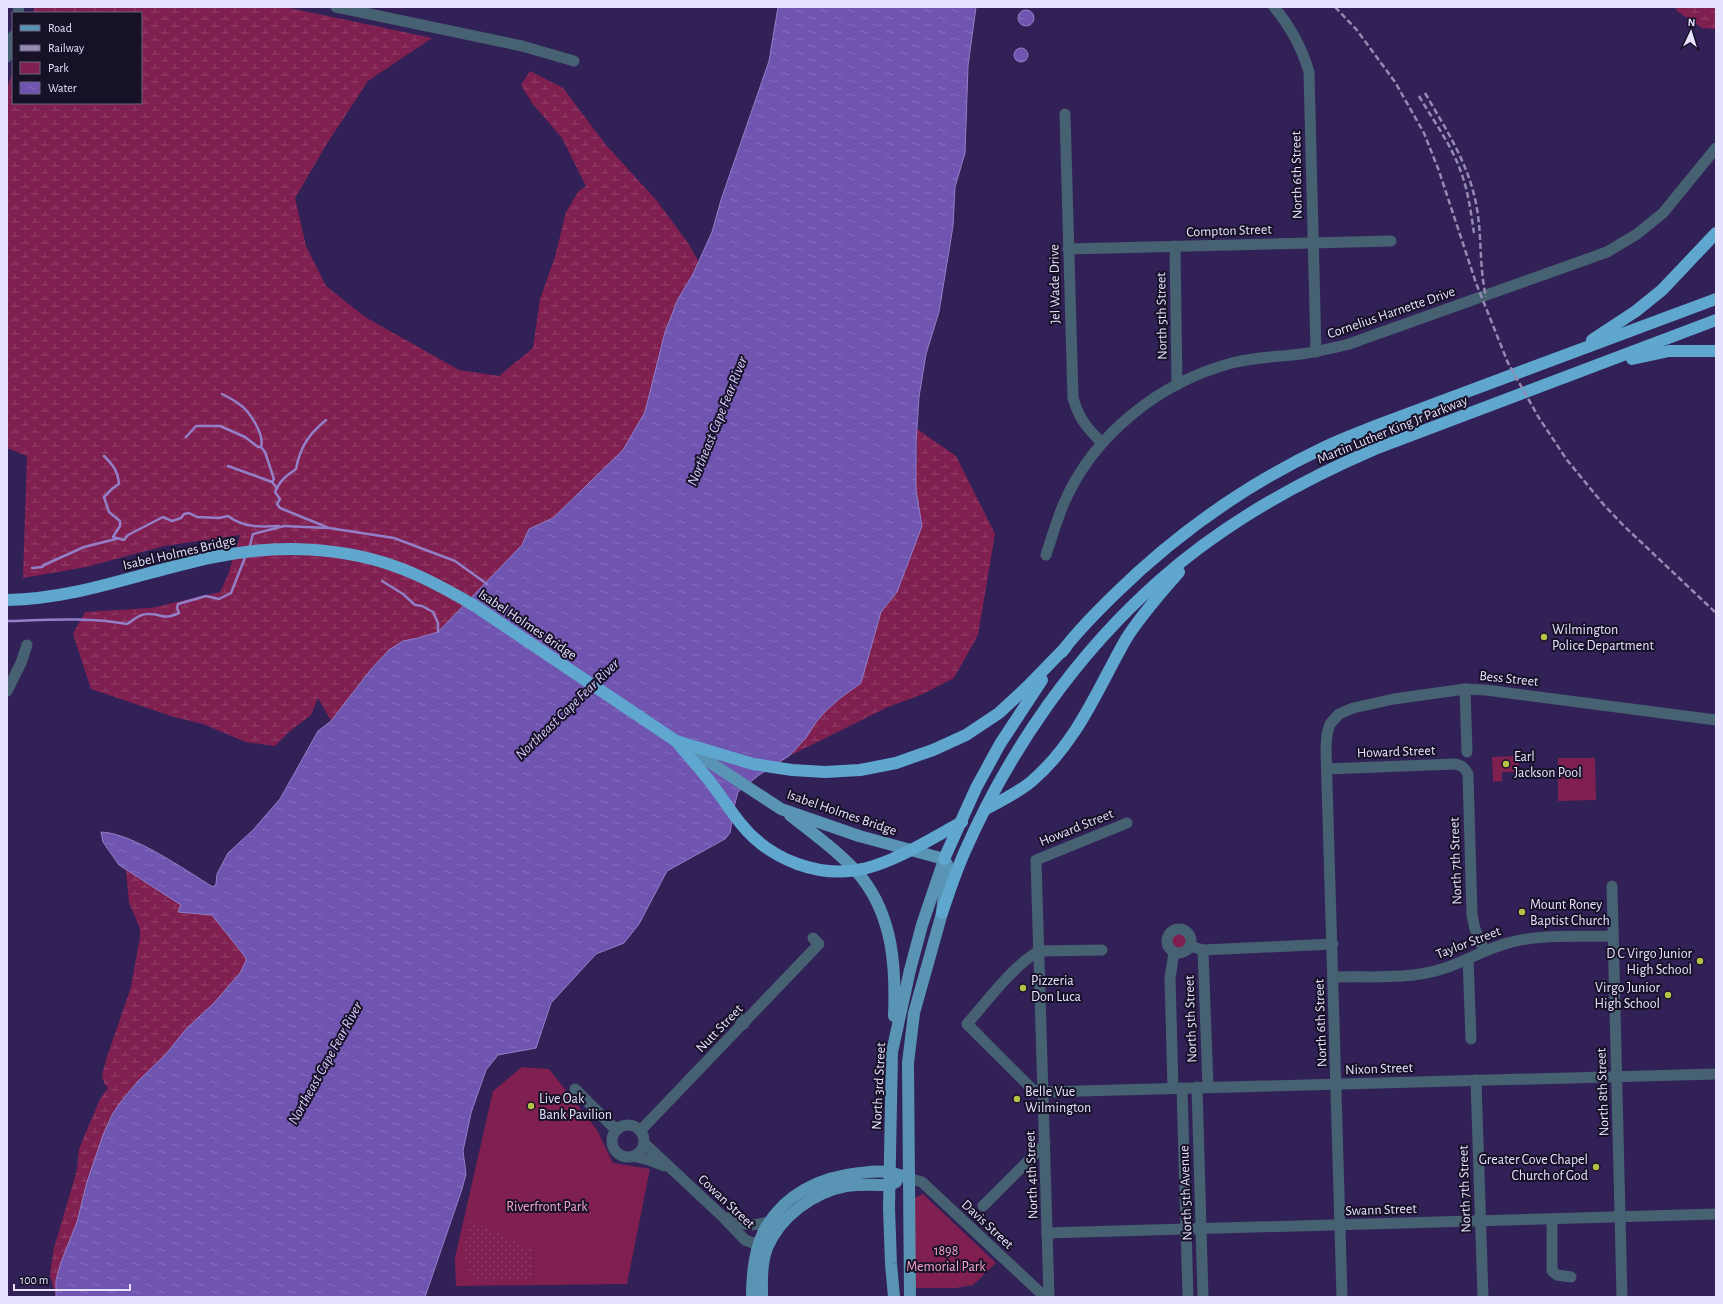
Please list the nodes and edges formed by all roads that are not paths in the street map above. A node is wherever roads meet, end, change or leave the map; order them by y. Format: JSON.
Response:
{"nodes":[{"id":1,"x":336,"y":7,"type":"edge"},
{"id":2,"x":1274,"y":7,"type":"edge"},
{"id":3,"x":12,"y":40,"type":"edge"},
{"id":4,"x":7,"y":57,"type":"edge"},
{"id":5,"x":574,"y":62,"type":"dead end"},
{"id":6,"x":1065,"y":114,"type":"dead end"},
{"id":7,"x":1716,"y":148,"type":"edge"},
{"id":8,"x":1716,"y":233,"type":"edge"},
{"id":9,"x":1391,"y":241,"type":"dead end"},
{"id":10,"x":1312,"y":243,"type":"junction"},
{"id":11,"x":1175,"y":246,"type":"junction"},
{"id":12,"x":1068,"y":249,"type":"junction"},
{"id":13,"x":1716,"y":299,"type":"edge"},
{"id":14,"x":1716,"y":320,"type":"edge"},
{"id":15,"x":1574,"y":351,"type":"junction"},
{"id":16,"x":1716,"y":351,"type":"edge"},
{"id":17,"x":1316,"y":352,"type":"junction"},
{"id":18,"x":1599,"y":365,"type":"junction"},
{"id":19,"x":1177,"y":385,"type":"junction"},
{"id":20,"x":1102,"y":443,"type":"junction"},
{"id":21,"x":1198,"y":551,"type":"junction"},
{"id":22,"x":1046,"y":554,"type":"dead end"},
{"id":23,"x":7,"y":600,"type":"edge"},
{"id":24,"x":26,"y":645,"type":"dead end"},
{"id":25,"x":1066,"y":647,"type":"junction"},
{"id":26,"x":1465,"y":689,"type":"junction"},
{"id":27,"x":7,"y":691,"type":"edge"},
{"id":28,"x":1716,"y":720,"type":"edge"},
{"id":29,"x":676,"y":740,"type":"junction"},
{"id":30,"x":1326,"y":749,"type":"joint"},
{"id":31,"x":1467,"y":752,"type":"dead end"},
{"id":32,"x":1327,"y":769,"type":"junction"},
{"id":33,"x":1465,"y":769,"type":"joint"},
{"id":34,"x":782,"y":809,"type":"junction"},
{"id":35,"x":1127,"y":823,"type":"dead end"},
{"id":36,"x":944,"y":859,"type":"junction"},
{"id":37,"x":1036,"y":860,"type":"joint"},
{"id":38,"x":1612,"y":886,"type":"dead end"},
{"id":39,"x":942,"y":912,"type":"junction"},
{"id":40,"x":1613,"y":936,"type":"junction"},
{"id":41,"x":816,"y":941,"type":"dead end"},
{"id":42,"x":1333,"y":944,"type":"junction"},
{"id":43,"x":1190,"y":946,"type":"junction"},
{"id":44,"x":1157,"y":948,"type":"dead end"},
{"id":45,"x":1171,"y":949,"type":"junction"},
{"id":46,"x":1102,"y":950,"type":"dead end"},
{"id":47,"x":1203,"y":950,"type":"junction"},
{"id":48,"x":1484,"y":950,"type":"junction"},
{"id":49,"x":1039,"y":951,"type":"junction"},
{"id":50,"x":1468,"y":959,"type":"junction"},
{"id":51,"x":1333,"y":977,"type":"junction"},
{"id":52,"x":735,"y":1014,"type":"dead end"},
{"id":53,"x":744,"y":1024,"type":"junction"},
{"id":54,"x":1472,"y":1038,"type":"dead end"},
{"id":55,"x":892,"y":1052,"type":"junction"},
{"id":56,"x":1716,"y":1074,"type":"edge"},
{"id":57,"x":1617,"y":1076,"type":"junction"},
{"id":58,"x":1476,"y":1080,"type":"junction"},
{"id":59,"x":1336,"y":1084,"type":"junction"},
{"id":60,"x":1202,"y":1087,"type":"junction"},
{"id":61,"x":1178,"y":1088,"type":"junction"},
{"id":62,"x":575,"y":1089,"type":"dead end"},
{"id":63,"x":1043,"y":1092,"type":"junction"},
{"id":64,"x":618,"y":1129,"type":"junction"},
{"id":65,"x":640,"y":1131,"type":"junction"},
{"id":66,"x":644,"y":1143,"type":"junction"},
{"id":67,"x":1045,"y":1144,"type":"junction"},
{"id":68,"x":633,"y":1156,"type":"junction"},
{"id":69,"x":670,"y":1168,"type":"junction"},
{"id":70,"x":889,"y":1172,"type":"junction"},
{"id":71,"x":908,"y":1178,"type":"junction"},
{"id":72,"x":889,"y":1185,"type":"junction"},
{"id":73,"x":983,"y":1206,"type":"dead end"},
{"id":74,"x":1716,"y":1214,"type":"edge"},
{"id":75,"x":722,"y":1216,"type":"junction"},
{"id":76,"x":1620,"y":1217,"type":"junction"},
{"id":77,"x":1552,"y":1219,"type":"junction"},
{"id":78,"x":770,"y":1221,"type":"junction"},
{"id":79,"x":1480,"y":1221,"type":"junction"},
{"id":80,"x":1340,"y":1225,"type":"junction"},
{"id":81,"x":1186,"y":1229,"type":"junction"},
{"id":82,"x":1201,"y":1229,"type":"junction"},
{"id":83,"x":1047,"y":1233,"type":"junction"},
{"id":84,"x":763,"y":1247,"type":"junction"},
{"id":85,"x":1571,"y":1277,"type":"dead end"},
{"id":86,"x":752,"y":1297,"type":"edge"},
{"id":87,"x":762,"y":1297,"type":"edge"},
{"id":88,"x":894,"y":1297,"type":"edge"},
{"id":89,"x":910,"y":1297,"type":"edge"},
{"id":90,"x":1045,"y":1297,"type":"edge"},
{"id":91,"x":1049,"y":1297,"type":"edge"},
{"id":92,"x":1188,"y":1297,"type":"edge"},
{"id":93,"x":1203,"y":1297,"type":"edge"},
{"id":94,"x":1342,"y":1297,"type":"edge"},
{"id":95,"x":1482,"y":1297,"type":"edge"},
{"id":96,"x":1622,"y":1297,"type":"edge"}],
"edges":[{"from":1,"to":5,"type":"street"},
{"from":2,"to":10,"type":"street","name":"North 6th Street"},
{"from":3,"to":4,"type":"street"},
{"from":6,"to":12,"type":"street","name":"Jel Wade Drive"},
{"from":7,"to":17,"type":"street","name":"Cornelius Harnette Drive"},
{"from":8,"to":15,"type":"highway"},
{"from":9,"to":10,"type":"street","name":"Compton Street"},
{"from":10,"to":11,"type":"street","name":"Compton Street"},
{"from":10,"to":17,"type":"street","name":"North 6th Street"},
{"from":11,"to":12,"type":"street","name":"Compton Street"},
{"from":11,"to":19,"type":"street","name":"North 5th Street"},
{"from":12,"to":20,"type":"street","name":"Jel Wade Drive"},
{"from":13,"to":15,"type":"highway","name":"Martin Luther King Jr Parkway"},
{"from":14,"to":18,"type":"highway","name":"Martin Luther King Jr Parkway"},
{"from":15,"to":25,"type":"highway","name":"Martin Luther King Jr Parkway"},
{"from":16,"to":18,"type":"highway"},
{"from":17,"to":19,"type":"street","name":"Cornelius Harnette Drive"},
{"from":18,"to":21,"type":"highway","name":"Martin Luther King Jr Parkway"},
{"from":19,"to":20,"type":"street","name":"Cornelius Harnette Drive"},
{"from":20,"to":22,"type":"street","name":"Cornelius Harnette Drive"},
{"from":21,"to":29,"type":"highway"},
{"from":21,"to":39,"type":"highway","name":"Martin Luther King Jr Parkway"},
{"from":23,"to":29,"type":"highway","name":"Isabel Holmes Bridge"},
{"from":24,"to":27,"type":"street"},
{"from":25,"to":29,"type":"highway"},
{"from":25,"to":36,"type":"highway","name":"Martin Luther King Jr Parkway"},
{"from":26,"to":28,"type":"street","name":"Bess Street"},
{"from":26,"to":30,"type":"street","name":"Bess Street"},
{"from":26,"to":31,"type":"street"},
{"from":29,"to":34,"type":"main road","name":"Isabel Holmes Bridge"},
{"from":30,"to":32,"type":"street","name":"North 6th Street"},
{"from":32,"to":33,"type":"street","name":"Howard Street"},
{"from":32,"to":42,"type":"street","name":"North 6th Street"},
{"from":33,"to":48,"type":"street","name":"North 7th Street"},
{"from":34,"to":36,"type":"main road","name":"Isabel Holmes Bridge"},
{"from":34,"to":55,"type":"main road"},
{"from":35,"to":37,"type":"street","name":"Howard Street"},
{"from":36,"to":39,"type":"main road"},
{"from":36,"to":55,"type":"main road","name":"North 3rd Street"},
{"from":37,"to":49,"type":"street","name":"North 4th Street"},
{"from":38,"to":40,"type":"street","name":"North 8th Street"},
{"from":39,"to":71,"type":"main road","name":"North 3rd Street"},
{"from":40,"to":48,"type":"street","name":"Taylor Street"},
{"from":40,"to":57,"type":"street","name":"North 8th Street"},
{"from":41,"to":53,"type":"street","name":"Nutt Street"},
{"from":42,"to":47,"type":"street"},
{"from":42,"to":51,"type":"street","name":"North 6th Street"},
{"from":43,"to":45,"type":"street"},
{"from":43,"to":45,"type":"street"},
{"from":43,"to":47,"type":"street"},
{"from":44,"to":45,"type":"street"},
{"from":45,"to":61,"type":"street","name":"North 5th Street"},
{"from":46,"to":49,"type":"street"},
{"from":47,"to":60,"type":"street","name":"North 5th Street"},
{"from":48,"to":50,"type":"street","name":"Taylor Street"},
{"from":49,"to":63,"type":"street","name":"North 4th Street"},
{"from":49,"to":63,"type":"street"},
{"from":50,"to":51,"type":"street","name":"Taylor Street"},
{"from":50,"to":54,"type":"street"},
{"from":51,"to":59,"type":"street","name":"North 6th Street"},
{"from":52,"to":53,"type":"street"},
{"from":53,"to":65,"type":"street","name":"Nutt Street"},
{"from":55,"to":70,"type":"main road","name":"North 3rd Street"},
{"from":56,"to":57,"type":"street","name":"Nixon Street"},
{"from":57,"to":58,"type":"street","name":"Nixon Street"},
{"from":57,"to":76,"type":"street","name":"North 8th Street"},
{"from":58,"to":59,"type":"street","name":"Nixon Street"},
{"from":58,"to":79,"type":"street","name":"North 7th Street"},
{"from":59,"to":60,"type":"street","name":"Nixon Street"},
{"from":59,"to":80,"type":"street","name":"North 6th Street"},
{"from":60,"to":61,"type":"street","name":"Nixon Street"},
{"from":60,"to":82,"type":"street","name":"North 5th Avenue"},
{"from":61,"to":63,"type":"street","name":"Nixon Street"},
{"from":61,"to":81,"type":"street","name":"North 5th Avenue"},
{"from":62,"to":64,"type":"street"},
{"from":63,"to":67,"type":"street","name":"North 4th Street"},
{"from":64,"to":65,"type":"street"},
{"from":64,"to":68,"type":"street"},
{"from":65,"to":66,"type":"street"},
{"from":66,"to":68,"type":"street"},
{"from":66,"to":69,"type":"street","name":"Cowan Street"},
{"from":67,"to":73,"type":"street"},
{"from":67,"to":83,"type":"street","name":"North 4th Street"},
{"from":68,"to":69,"type":"street","name":"Cowan Street"},
{"from":69,"to":75,"type":"street","name":"Cowan Street"},
{"from":70,"to":71,"type":"main road"},
{"from":70,"to":72,"type":"main road","name":"North 3rd Street"},
{"from":70,"to":78,"type":"main road"},
{"from":71,"to":72,"type":"main road"},
{"from":71,"to":89,"type":"main road","name":"North 3rd Street"},
{"from":71,"to":90,"type":"street","name":"Davis Street"},
{"from":72,"to":84,"type":"main road"},
{"from":72,"to":88,"type":"main road","name":"North 3rd Street"},
{"from":74,"to":76,"type":"street","name":"Swann Street"},
{"from":75,"to":78,"type":"street"},
{"from":75,"to":84,"type":"street","name":"Cowan Street"},
{"from":76,"to":77,"type":"street","name":"Swann Street"},
{"from":76,"to":96,"type":"street","name":"North 8th Street"},
{"from":77,"to":79,"type":"street","name":"Swann Street"},
{"from":77,"to":85,"type":"street"},
{"from":78,"to":84,"type":"main road"},
{"from":79,"to":80,"type":"street","name":"Swann Street"},
{"from":79,"to":95,"type":"street","name":"North 7th Street"},
{"from":80,"to":82,"type":"street","name":"Swann Street"},
{"from":80,"to":94,"type":"street","name":"North 6th Street"},
{"from":81,"to":82,"type":"street","name":"Swann Street"},
{"from":81,"to":83,"type":"street","name":"Swann Street"},
{"from":81,"to":92,"type":"street","name":"North 5th Avenue"},
{"from":82,"to":93,"type":"street","name":"North 5th Avenue"},
{"from":83,"to":91,"type":"street","name":"North 4th Street"},
{"from":84,"to":86,"type":"main road"},
{"from":84,"to":87,"type":"main road"}]}
